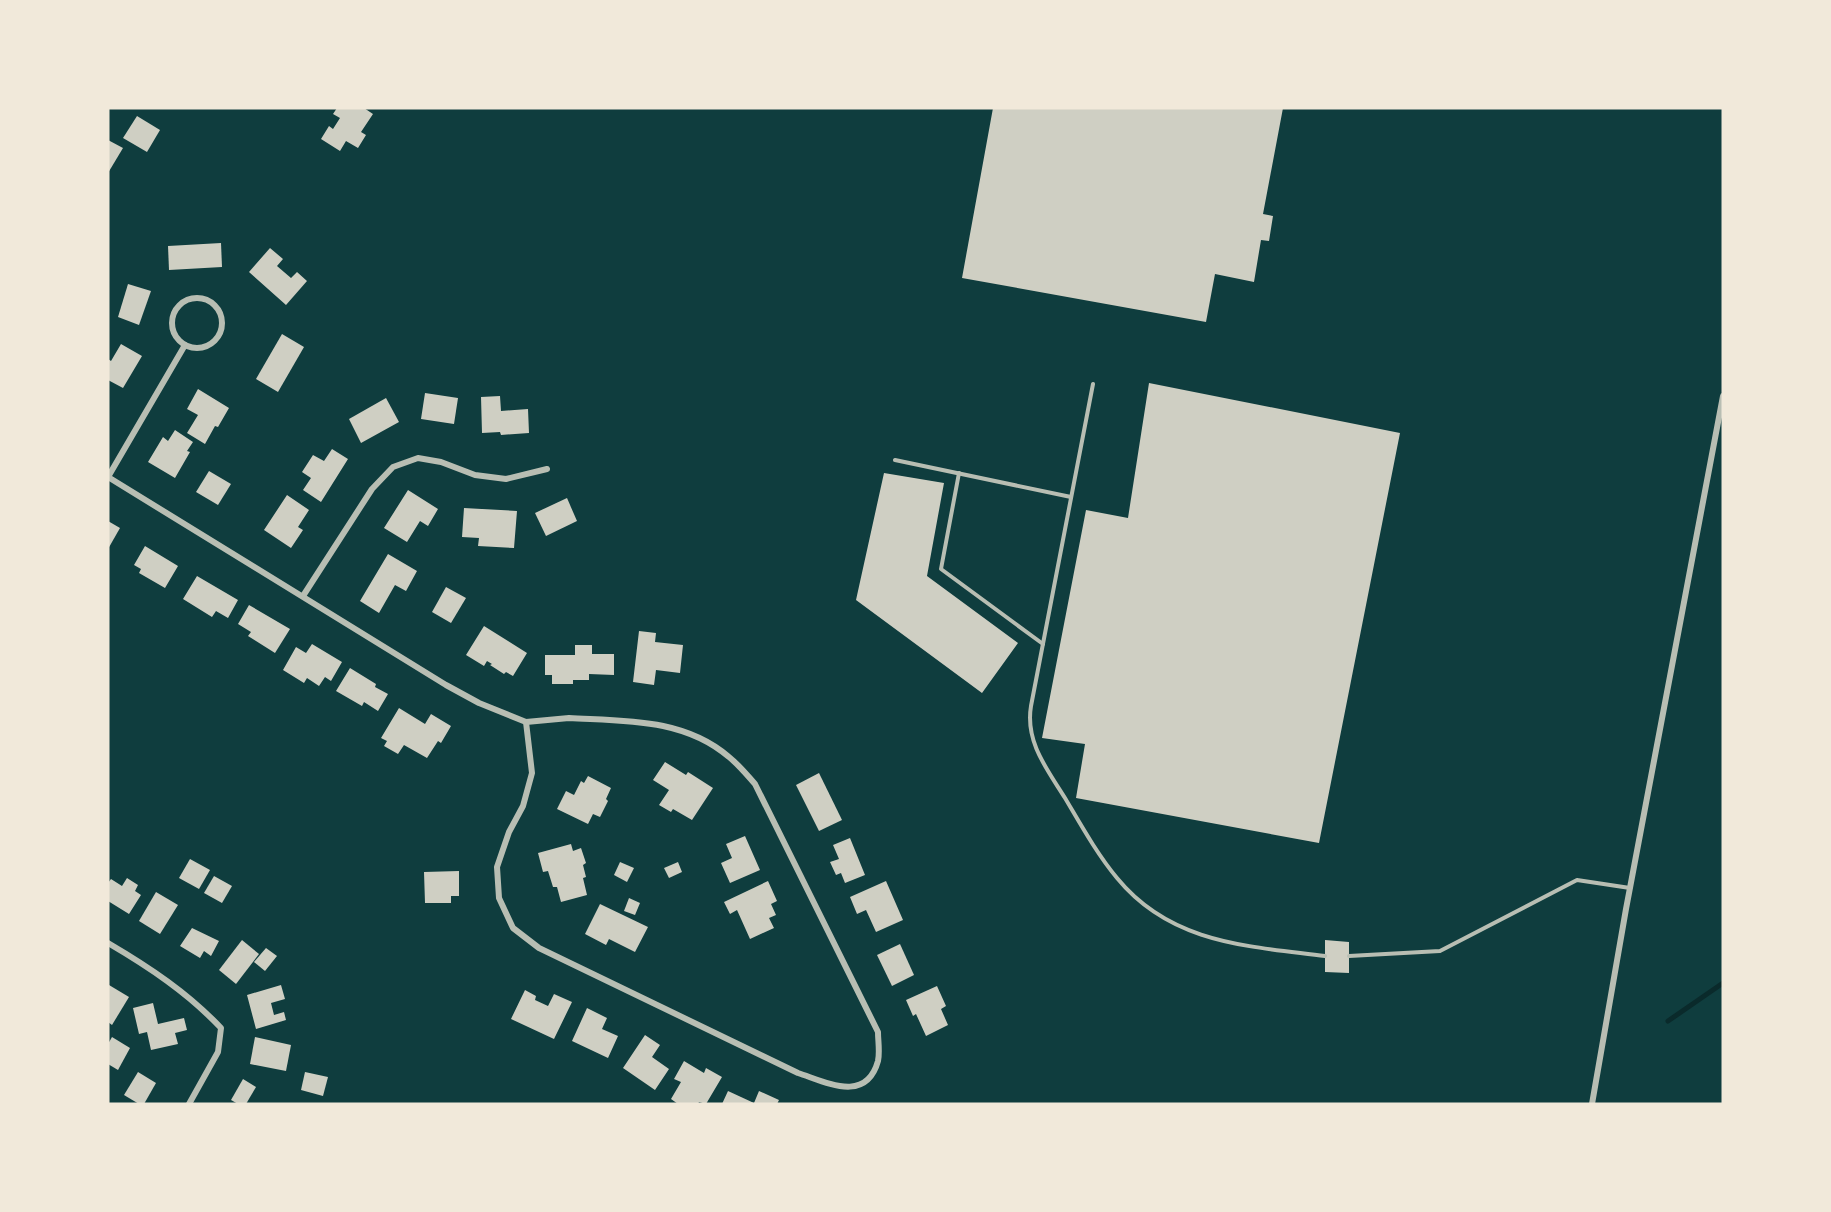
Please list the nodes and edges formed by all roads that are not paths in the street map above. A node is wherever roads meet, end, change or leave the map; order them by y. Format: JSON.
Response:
{"nodes":[{"id":1,"x":185,"y":345,"type":"junction"},
{"id":2,"x":1093,"y":384,"type":"dead end"},
{"id":3,"x":1723,"y":396,"type":"edge"},
{"id":4,"x":1714,"y":450,"type":"junction"},
{"id":5,"x":1723,"y":452,"type":"edge"},
{"id":6,"x":895,"y":460,"type":"dead end"},
{"id":7,"x":547,"y":469,"type":"dead end"},
{"id":8,"x":959,"y":473,"type":"junction"},
{"id":9,"x":108,"y":477,"type":"edge"},
{"id":10,"x":1071,"y":497,"type":"junction"},
{"id":11,"x":303,"y":596,"type":"junction"},
{"id":12,"x":1043,"y":645,"type":"junction"},
{"id":13,"x":526,"y":722,"type":"junction"},
{"id":14,"x":1630,"y":888,"type":"junction"},
{"id":15,"x":108,"y":943,"type":"edge"},
{"id":16,"x":1325,"y":956,"type":"dead end"},
{"id":17,"x":1349,"y":956,"type":"dead end"},
{"id":18,"x":189,"y":1104,"type":"edge"},
{"id":19,"x":1592,"y":1104,"type":"edge"}],
"edges":[{"from":1,"to":1,"type":"street"},
{"from":1,"to":9,"type":"street"},
{"from":2,"to":10,"type":"lane"},
{"from":3,"to":4,"type":"street"},
{"from":4,"to":5,"type":"street"},
{"from":4,"to":14,"type":"street"},
{"from":6,"to":8,"type":"lane"},
{"from":7,"to":11,"type":"street"},
{"from":8,"to":10,"type":"lane"},
{"from":8,"to":12,"type":"lane"},
{"from":9,"to":11,"type":"street"},
{"from":10,"to":12,"type":"lane"},
{"from":11,"to":13,"type":"street"},
{"from":12,"to":16,"type":"lane"},
{"from":13,"to":13,"type":"street"},
{"from":14,"to":17,"type":"lane"},
{"from":14,"to":19,"type":"street"},
{"from":15,"to":18,"type":"street"}]}
